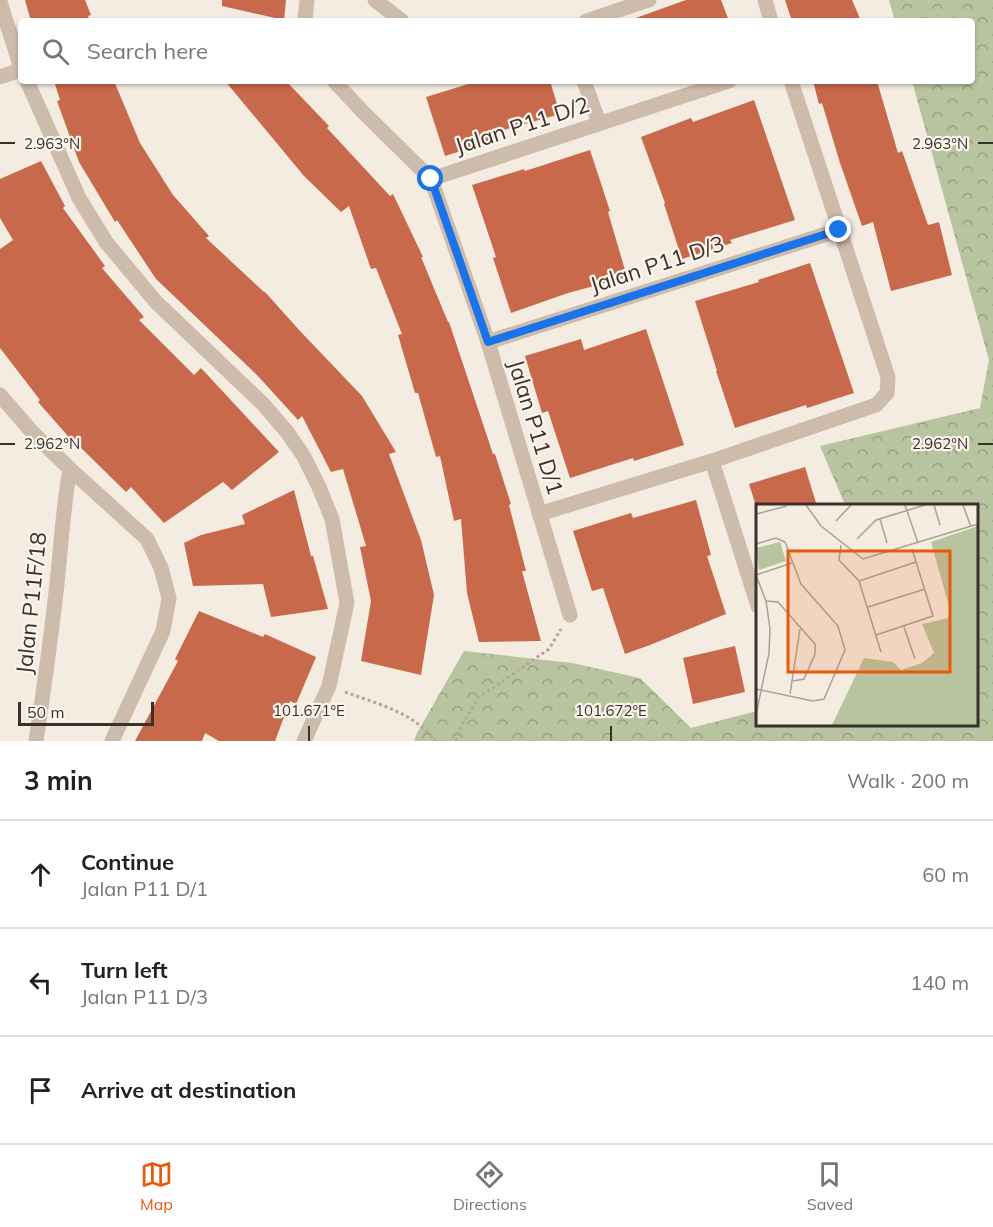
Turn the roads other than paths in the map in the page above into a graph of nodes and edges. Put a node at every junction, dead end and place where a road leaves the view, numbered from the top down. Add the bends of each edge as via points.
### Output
1 (307, 0) edge
2 (375, 0) edge
3 (649, 0) edge
4 (765, 0) edge
5 (0, 2) edge
6 (305, 18) edge
7 (398, 18) edge
8 (595, 18) edge
9 (770, 18) edge
10 (18, 59) edge
11 (18, 70) edge
12 (0, 77) edge
13 (28, 84) edge
14 (337, 84) edge
15 (585, 84) edge
16 (720, 84) edge
17 (792, 84) edge
18 (599, 123) junction
19 (431, 179) junction
20 (839, 230) junction
21 (488, 342) junction
22 (0, 395) edge
23 (712, 461) junction
24 (70, 469) junction
25 (539, 514) junction
26 (756, 600) edge
27 (570, 615) road end
28 (36, 741) edge
29 (112, 741) edge
30 (304, 741) edge

1 - 6 street
2 - 7 street
3 - 8 street
4 - 9 street
5 - 10 street
11 - 12 street
13 - 30 street via 79,198 106,242 156,302 263,404 303,455 319,487 332,519 347,603 329,686
14 - 19 street, Jalan P11 D/1
15 - 18 street
16 - 18 street, Jalan P11 D/2
17 - 20 street
18 - 19 street, Jalan P11 D/2
19 - 21 street, Jalan P11 D/1
20 - 21 street, Jalan P11 D/3
20 - 23 street via 888,377 887,393 876,405
21 - 25 street, Jalan P11 D/1
22 - 24 street
23 - 25 street
23 - 26 street
24 - 28 street, Jalan P11F/18
24 - 29 street via 147,539 169,598 163,631
25 - 27 street, Jalan P11 D/1

